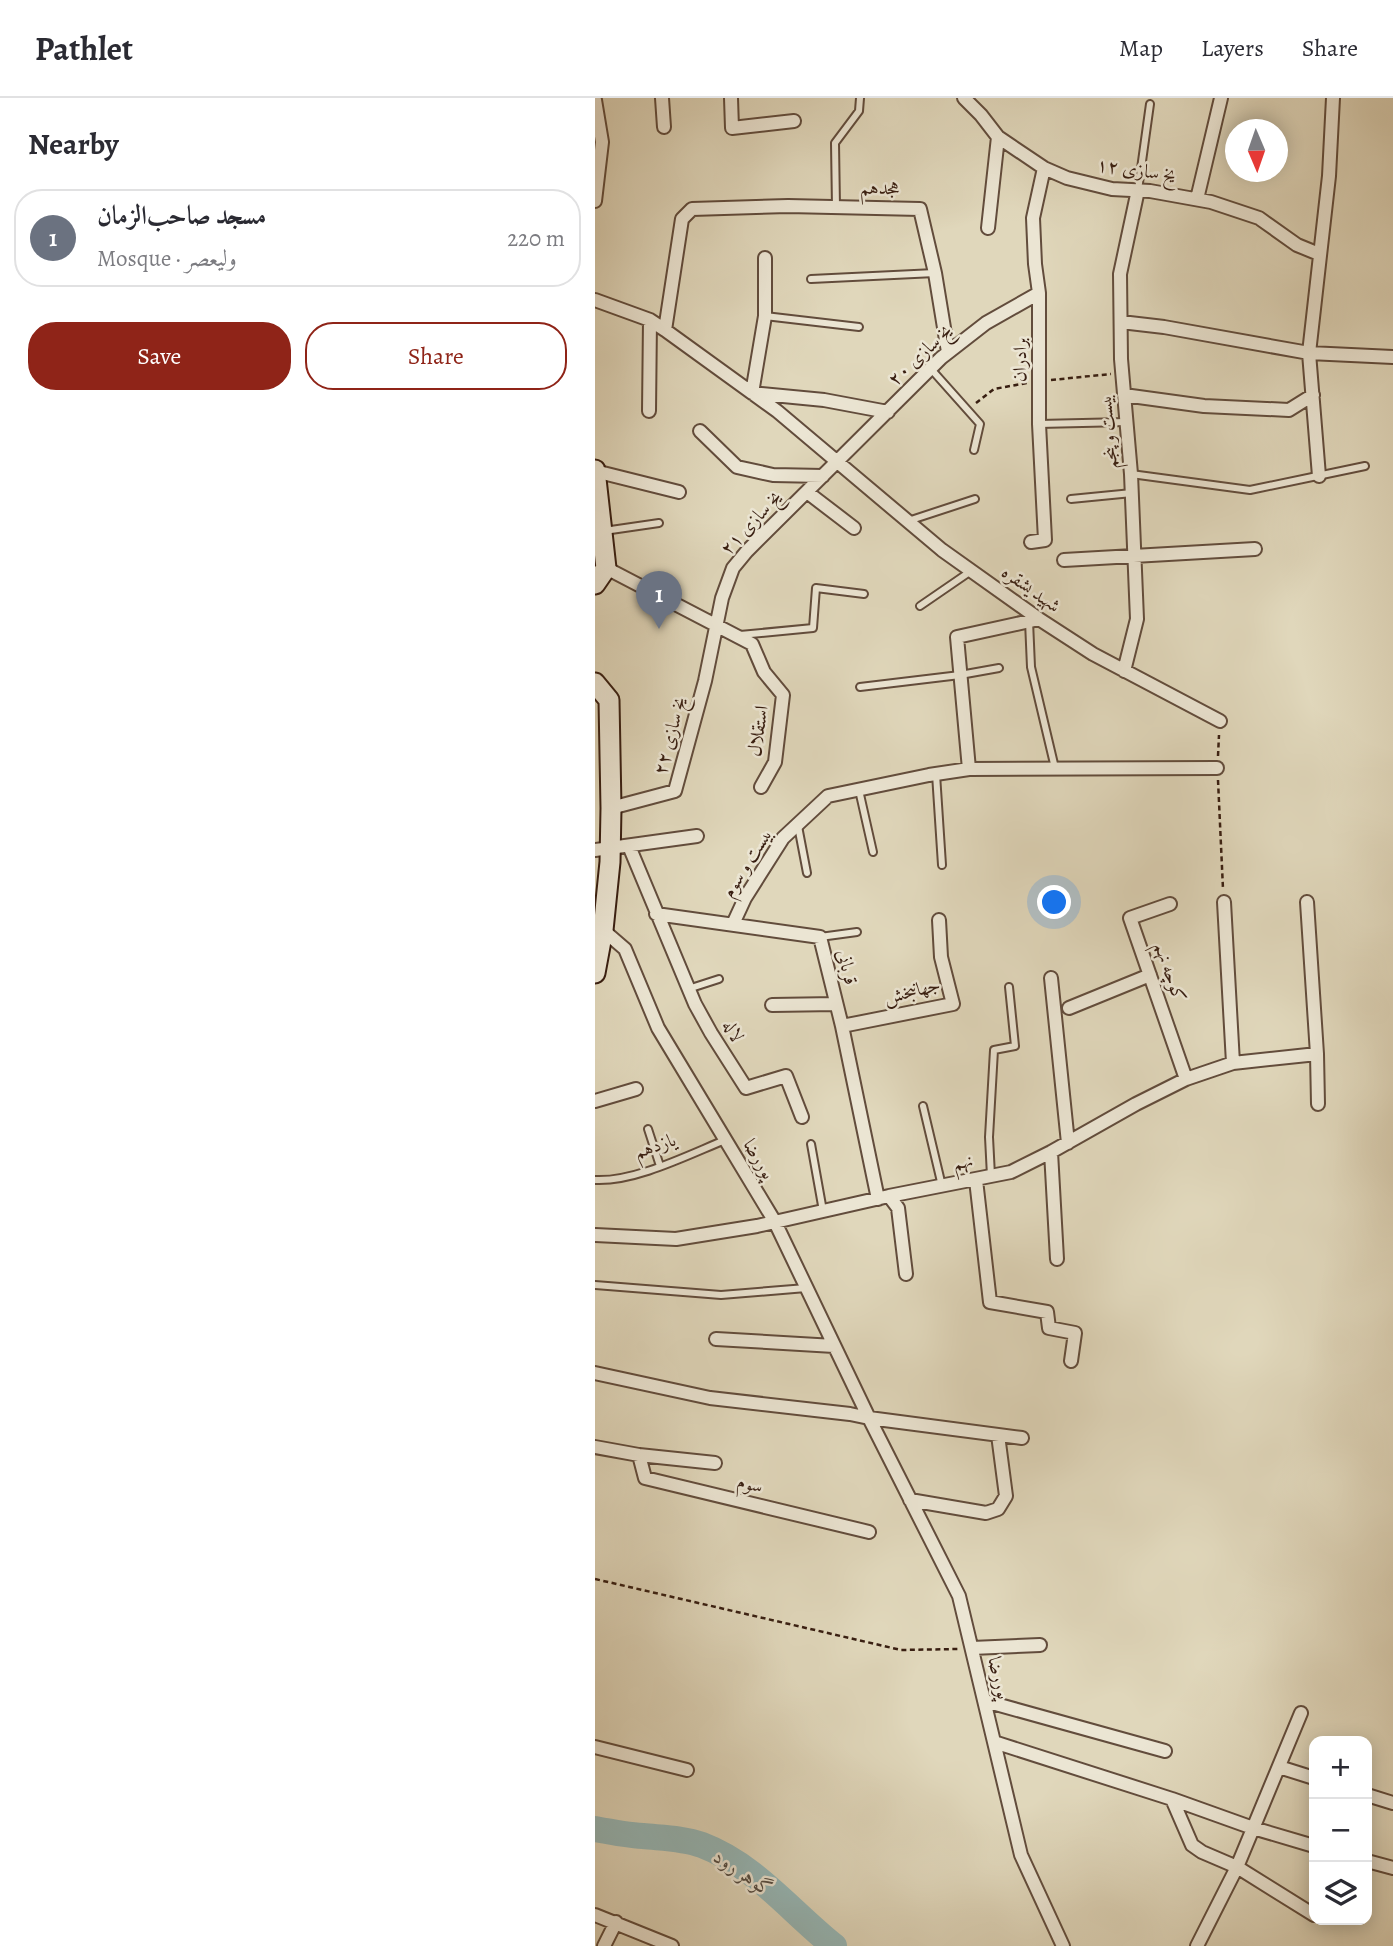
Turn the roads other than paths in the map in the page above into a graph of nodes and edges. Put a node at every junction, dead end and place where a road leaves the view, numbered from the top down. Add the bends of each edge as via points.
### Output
1 (661, 98) edge
2 (731, 98) edge
3 (860, 98) edge
4 (964, 98) edge
5 (1221, 98) edge
6 (1333, 98) edge
7 (595, 100) edge
8 (1150, 104) dead end
9 (794, 121) dead end
10 (664, 127) dead end
11 (998, 138) junction
12 (1044, 168) junction
13 (1138, 190) junction
14 (1197, 199) junction
15 (595, 201) edge
16 (836, 207) junction
17 (988, 228) dead end
18 (1319, 254) junction
19 (765, 258) dead end
20 (935, 273) junction
21 (811, 279) dead end
22 (1039, 293) junction
23 (595, 300) edge
24 (765, 316) junction
25 (650, 320) junction
26 (1121, 322) junction
27 (859, 327) dead end
28 (665, 330) junction
29 (948, 352) junction
30 (1309, 353) junction
31 (1393, 357) edge
32 (930, 369) junction
33 (752, 393) junction
34 (1124, 395) junction
35 (1313, 396) junction
36 (649, 411) dead end
37 (888, 412) junction
38 (1126, 422) junction
39 (1039, 424) junction
40 (700, 431) dead end
41 (974, 450) dead end
42 (838, 462) junction
43 (1365, 466) dead end
44 (595, 471) edge
45 (1131, 474) junction
46 (823, 476) junction
47 (1319, 476) junction
48 (679, 492) dead end
49 (807, 492) junction
50 (1132, 494) junction
51 (975, 499) dead end
52 (1071, 499) dead end
53 (908, 521) junction
54 (659, 523) dead end
55 (854, 528) dead end
56 (602, 531) junction
57 (1031, 542) dead end
58 (1255, 549) dead end
59 (1135, 556) junction
60 (1064, 560) dead end
61 (606, 568) junction
62 (971, 571) junction
63 (595, 584) edge
64 (865, 594) dead end
65 (919, 606) dead end
66 (1034, 620) junction
67 (716, 625) junction
68 (735, 635) junction
69 (999, 668) dead end
70 (1124, 671) junction
71 (960, 675) junction
72 (595, 683) edge
73 (860, 687) dead end
74 (1220, 721) road end
75 (1055, 768) junction
76 (1217, 768) road end
77 (969, 769) junction
78 (936, 774) junction
79 (761, 787) dead end
80 (859, 790) junction
81 (611, 808) junction
82 (798, 824) junction
83 (697, 835) dead end
84 (611, 848) edge
85 (873, 852) dead end
86 (942, 865) dead end
87 (807, 873) dead end
88 (1224, 902) road end
89 (1307, 902) dead end
90 (1170, 905) dead end
91 (656, 914) junction
92 (939, 920) dead end
93 (733, 924) junction
94 (603, 930) junction
95 (857, 932) dead end
96 (820, 937) junction
97 (595, 973) edge
98 (1150, 975) junction
99 (1051, 978) dead end
100 (719, 979) dead end
101 (1009, 987) dead end
102 (688, 989) junction
103 (836, 1004) junction
104 (772, 1005) dead end
105 (1069, 1008) dead end
106 (842, 1026) junction
107 (1317, 1054) junction
108 (1233, 1063) junction
109 (1186, 1079) junction
110 (636, 1089) dead end
111 (595, 1101) edge
112 (1318, 1104) dead end
113 (923, 1106) dead end
114 (803, 1117) dead end
115 (648, 1129) dead end
116 (725, 1140) junction
117 (1068, 1143) junction
118 (811, 1144) dead end
119 (1051, 1152) junction
120 (660, 1166) junction
121 (991, 1176) junction
122 (595, 1180) edge
123 (976, 1180) junction
124 (942, 1186) junction
125 (883, 1197) junction
126 (823, 1211) junction
127 (775, 1222) junction
128 (595, 1235) edge
129 (1058, 1259) dead end
130 (906, 1274) dead end
131 (595, 1285) edge
132 (806, 1288) junction
133 (716, 1339) dead end
134 (834, 1346) junction
135 (1071, 1361) dead end
136 (595, 1373) edge
137 (869, 1418) junction
138 (998, 1435) junction
139 (1022, 1438) dead end
140 (595, 1447) edge
141 (639, 1455) junction
142 (715, 1463) dead end
143 (910, 1500) junction
144 (869, 1532) dead end
145 (1040, 1645) dead end
146 (972, 1648) junction
147 (985, 1701) junction
148 (1301, 1713) dead end
149 (994, 1742) junction
150 (595, 1747) edge
151 (1165, 1751) dead end
152 (1279, 1768) junction
153 (687, 1770) dead end
154 (1309, 1777) edge
155 (1372, 1797) edge
156 (1172, 1798) junction
157 (1393, 1803) edge
158 (1253, 1828) junction
159 (1309, 1845) edge
160 (1371, 1862) edge
161 (1237, 1867) junction
162 (1393, 1868) edge
163 (1309, 1912) edge
164 (595, 1915) edge
165 (616, 1922) junction
166 (604, 1946) edge
167 (672, 1946) edge
168 (1063, 1946) edge
169 (1196, 1946) edge

1 - 10 street
2 - 9 street via 732,128
3 - 16 lane via 859,111 835,143
4 - 11 street, یخ سازی ۱۲
5 - 14 street
6 - 18 street
7 - 15 street via 602,142
8 - 13 lane
11 - 12 street, یخ سازی ۱۲
11 - 17 street
12 - 13 street, یخ سازی ۱۲ via 1112,189
12 - 22 street, برادران via 1033,218
13 - 14 street, یخ سازی ۱۲
13 - 26 street, بیست و پنجم via 1120,274
14 - 18 street, یخ سازی ۱۲ via 1259,218 1297,245
16 - 20 street, هجدهم via 920,209
16 - 28 street, هجدهم via 692,209 682,219
18 - 30 street
19 - 24 street
20 - 21 lane
20 - 29 street, هجدهم
22 - 29 street, یخ سازی ۲۰ via 986,323
22 - 39 street, برادران
23 - 25 street
24 - 27 lane
24 - 33 street
25 - 28 street
25 - 36 street
26 - 30 street
26 - 34 street, بیست و پنجم
28 - 33 street
29 - 32 street, یخ سازی ۲۰
30 - 31 street
30 - 35 street
32 - 37 street, یخ سازی ۲۰
32 - 41 lane via 980,424
33 - 37 street
33 - 42 street
34 - 35 street via 1204,406 1289,410
34 - 38 street, بیست و پنجم
35 - 47 street
37 - 42 street, یخ سازی ۲۰
38 - 39 lane
38 - 45 street, بیست و پنجم
39 - 57 street, برادران via 1045,540
40 - 46 street via 737,467 773,475
42 - 46 street, یخ سازی ۲۱
42 - 53 street, شهید یشقره
43 - 47 lane
44 - 48 street
44 - 56 street
45 - 47 lane via 1249,490
45 - 50 street, بیست و پنجم
46 - 49 street, یخ سازی ۲۱
49 - 55 street
49 - 67 street, یخ سازی ۲۱ via 733,568
50 - 52 lane
50 - 59 street, بیست و پنجم
51 - 53 lane
53 - 62 street, شهید یشقره
54 - 56 lane
56 - 61 street
58 - 59 street
59 - 60 street
59 - 70 street, بیست و پنجم via 1137,619
61 - 63 street
61 - 67 street, استقلال
62 - 65 lane
62 - 66 street, شهید یشقره
64 - 68 lane via 816,588 813,628
66 - 70 street, شهید یشقره
66 - 71 street via 957,638
66 - 75 lane via 1031,667
67 - 68 street, استقلال
67 - 81 street, یخ سازی ۲۲ via 675,791
68 - 79 street, استقلال via 752,644 764,672 783,695 775,762
69 - 71 lane
70 - 74 street, شهید یشقره
71 - 73 lane
71 - 77 street
72 - 81 street via 610,700
75 - 76 street
75 - 77 street
77 - 78 street
78 - 80 street
78 - 86 lane
80 - 82 street, بیست و سوم via 828,796
80 - 85 lane
81 - 84 street
82 - 87 lane
82 - 93 street, بیست و سوم via 783,838
83 - 84 street
84 - 91 street
84 - 94 street
88 - 108 street
89 - 107 street
90 - 98 street, کوچه نهم via 1130,918
91 - 93 street, قربانی
91 - 102 street, لاله
92 - 106 street, جهانبخش via 941,957 953,1004
93 - 96 street, قربانی
94 - 97 street
94 - 116 street, پوررضا via 625,949 658,1028
95 - 96 lane
96 - 103 street, قربانی
98 - 105 street
98 - 109 street, کوچه نهم
99 - 117 street
100 - 102 lane
101 - 121 lane via 1015,1046 993,1050
102 - 114 street, لاله via 746,1088 786,1076
103 - 104 street
103 - 106 street, قربانی
106 - 125 street, قربانی
107 - 108 street, نهم
107 - 112 street
108 - 109 street, نهم
109 - 117 street, نهم
110 - 111 street
113 - 124 lane
115 - 120 lane
116 - 120 lane, یازدهم
116 - 127 street, پوررضا
117 - 119 street, نهم
118 - 126 lane
119 - 121 street, نهم via 1011,1172
119 - 129 street
120 - 122 lane, یازدهم
121 - 123 street, نهم
123 - 124 street, نهم
123 - 135 street via 989,1303 1047,1312 1049,1328 1075,1333
124 - 125 street, نهم
125 - 126 street, نهم
125 - 130 street, قربانی via 898,1208
126 - 127 street, نهم
127 - 128 street, نهم via 676,1238
127 - 132 street, پوررضا
131 - 132 lane via 721,1295
132 - 134 street, پوررضا
133 - 134 street
134 - 137 street, پوررضا
136 - 137 street via 710,1398
137 - 138 street
137 - 143 street, پوررضا
138 - 139 street
138 - 143 street via 1006,1496 998,1509 986,1513
140 - 141 street, سوم
141 - 142 street, سوم
141 - 144 street, سوم via 645,1478
143 - 146 street, پوررضا via 958,1596
145 - 146 street
146 - 147 street, پوررضا
147 - 149 street, پوررضا
147 - 151 street
148 - 152 street
149 - 156 street
149 - 168 street, پوررضا via 1021,1855
150 - 153 street
152 - 154 street
152 - 158 street
155 - 157 street
156 - 158 street
156 - 161 street via 1192,1845
158 - 159 street
158 - 161 street
160 - 162 street
161 - 163 street
161 - 169 street
164 - 165 street
165 - 166 street
165 - 167 street

